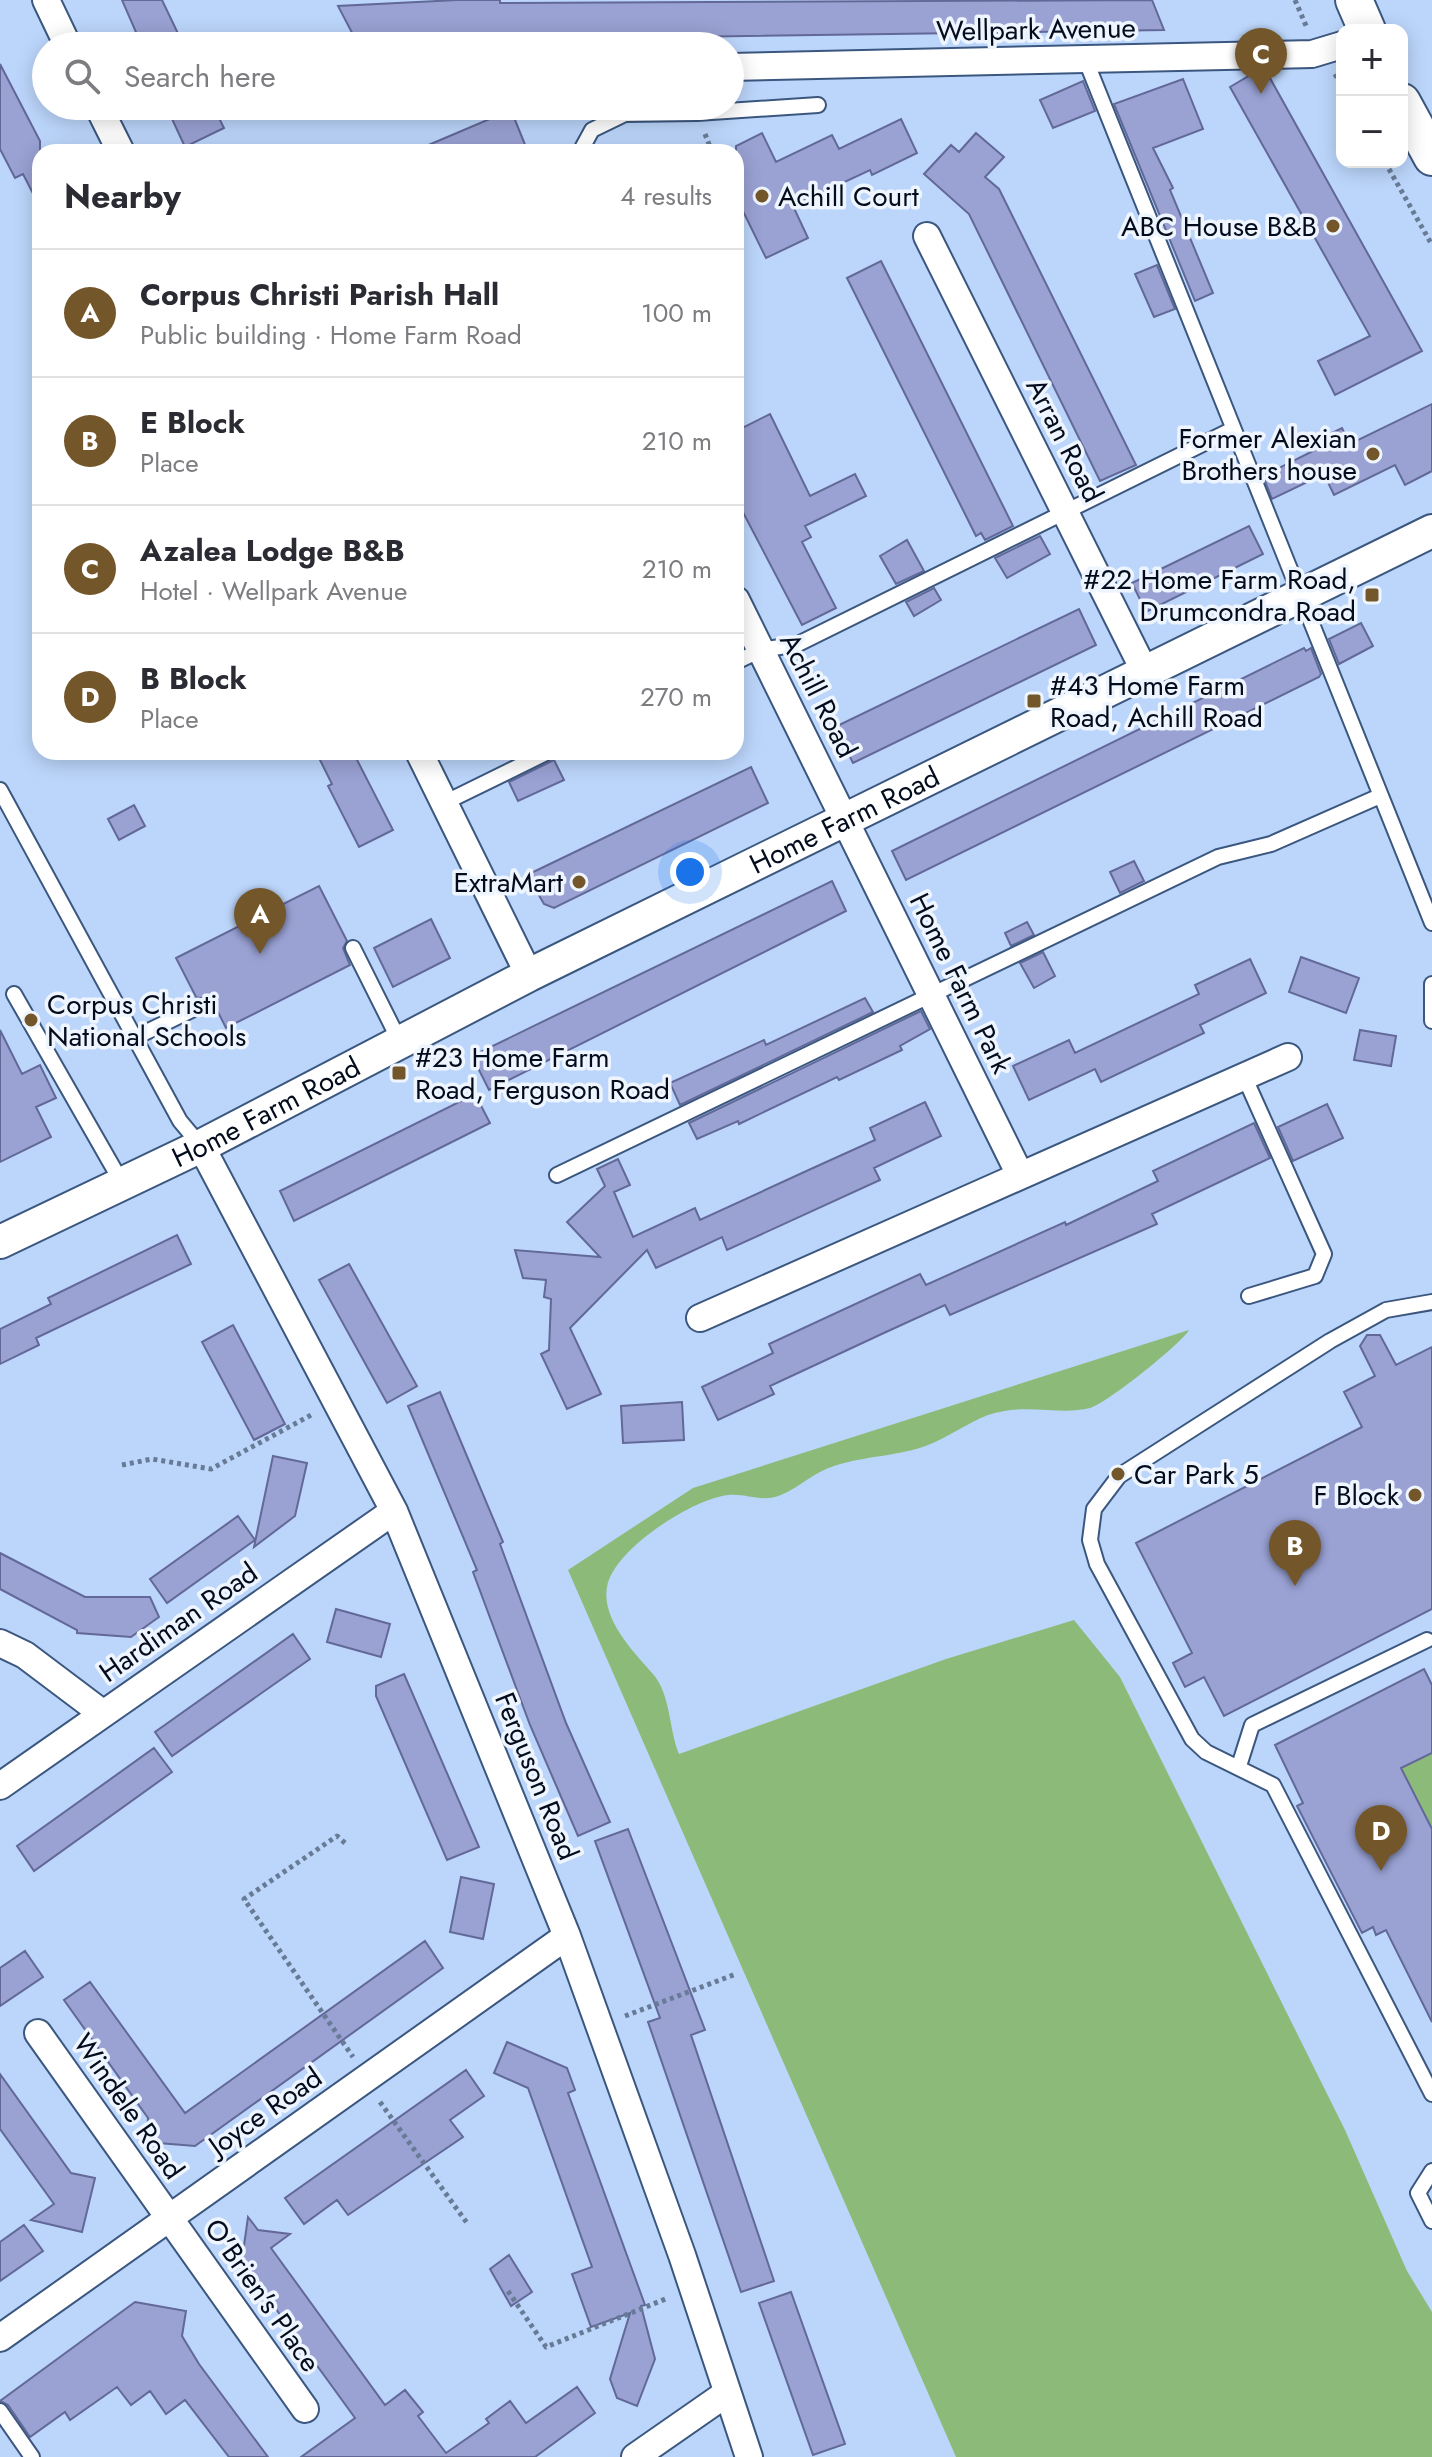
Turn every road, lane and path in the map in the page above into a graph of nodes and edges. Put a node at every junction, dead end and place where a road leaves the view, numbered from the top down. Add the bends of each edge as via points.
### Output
1 (46, 0) edge
2 (1354, 0) edge
3 (1364, 24) edge
4 (61, 32) edge
5 (1336, 47) edge
6 (1086, 61) junction
7 (744, 67) edge
8 (818, 105) dead end
9 (744, 108) edge
10 (1408, 113) edge
11 (105, 120) edge
12 (613, 120) edge
13 (117, 144) edge
14 (584, 144) edge
15 (1432, 157) edge
16 (1388, 168) edge
17 (927, 236) dead end
18 (1432, 245) edge
19 (1231, 430) junction
20 (1064, 511) junction
21 (1432, 531) edge
22 (1302, 595) junction
23 (744, 616) edge
24 (761, 650) junction
25 (744, 658) edge
26 (1145, 672) junction
27 (423, 760) edge
28 (532, 760) edge
29 (0, 790) edge
30 (1380, 796) junction
31 (444, 803) junction
32 (845, 819) junction
33 (1432, 923) edge
34 (353, 948) dead end
35 (529, 975) junction
36 (1432, 984) edge
37 (14, 994) dead end
38 (932, 996) junction
39 (200, 1006) dead end
40 (1432, 1021) edge
41 (134, 1038) junction
42 (400, 1042) junction
43 (1288, 1057) dead end
44 (1244, 1076) junction
45 (201, 1146) junction
46 (557, 1175) dead end
47 (1020, 1175) junction
48 (122, 1183) junction
49 (0, 1242) edge
50 (1249, 1296) dead end
51 (1432, 1302) edge
52 (700, 1318) dead end
53 (335, 1402) junction
54 (122, 1465) dead end
55 (394, 1511) junction
56 (1427, 1640) dead end
57 (0, 1643) edge
58 (102, 1713) junction
59 (1239, 1766) junction
60 (0, 1786) edge
61 (345, 1843) dead end
62 (567, 1936) junction
63 (736, 1974) dead end
64 (599, 2026) junction
65 (38, 2033) dead end
66 (357, 2063) dead end
67 (1432, 2094) edge
68 (374, 2095) dead end
69 (1432, 2171) edge
70 (169, 2217) junction
71 (1432, 2221) edge
72 (467, 2223) dead end
73 (508, 2291) dead end
74 (673, 2296) dead end
75 (0, 2338) edge
76 (727, 2393) junction
77 (305, 2409) dead end
78 (0, 2411) edge
79 (32, 2457) edge
80 (635, 2457) edge
81 (749, 2457) edge

1 - 4 street
2 - 3 main road
5 - 6 street, Wellpark Avenue via 1312,54
6 - 7 street, Wellpark Avenue
6 - 19 lane
8 - 9 lane
10 - 15 main road
11 - 13 street
12 - 14 lane via 592,130
16 - 18 path
17 - 20 street, Arran Road
19 - 20 lane
19 - 22 lane
20 - 24 lane via 798,644
20 - 26 street, Arran Road
21 - 22 street, Home Farm Road
22 - 26 street, Home Farm Road
22 - 30 lane
23 - 24 street, Achill Road
24 - 25 lane
24 - 32 street, Achill Road
26 - 32 street, Home Farm Road
27 - 31 street
28 - 31 lane
29 - 41 lane
30 - 33 lane
30 - 38 lane via 1271,844 1218,857
31 - 35 street
32 - 35 street, Home Farm Road
32 - 38 street, Home Farm Park
34 - 42 lane
35 - 42 street, Home Farm Road
36 - 40 lane
37 - 48 lane
38 - 46 lane
38 - 47 street, Home Farm Park
39 - 41 lane
41 - 45 lane via 180,1121
42 - 45 street, Home Farm Road
43 - 44 street
44 - 47 street
44 - 50 lane via 1324,1254 1315,1276
45 - 48 street, Home Farm Road
45 - 53 street, Ferguson Road
47 - 52 street
48 - 49 street, Home Farm Road
51 - 59 lane via 1386,1310 1330,1341 1144,1457 1111,1485 1094,1509 1090,1540 1097,1564 1177,1714 1206,1752
53 - 54 path via 211,1469 152,1459
53 - 55 street, Ferguson Road
55 - 58 street, Hardiman Road
55 - 62 street, Ferguson Road
56 - 59 lane via 1252,1725
57 - 58 street via 25,1655
58 - 60 street, Hardiman Road
59 - 67 lane via 1273,1785
61 - 66 path via 337,1836 244,1899
62 - 64 street, Ferguson Road
62 - 70 street, Joyce Road
63 - 64 path
64 - 76 street, Ferguson Road
65 - 70 street, Windele Road
68 - 72 path
69 - 71 lane via 1418,2193
70 - 75 street, Joyce Road
70 - 77 street, O'Brien's Place
73 - 74 path via 546,2347
76 - 80 street
76 - 81 street, Ferguson Road
78 - 79 lane

